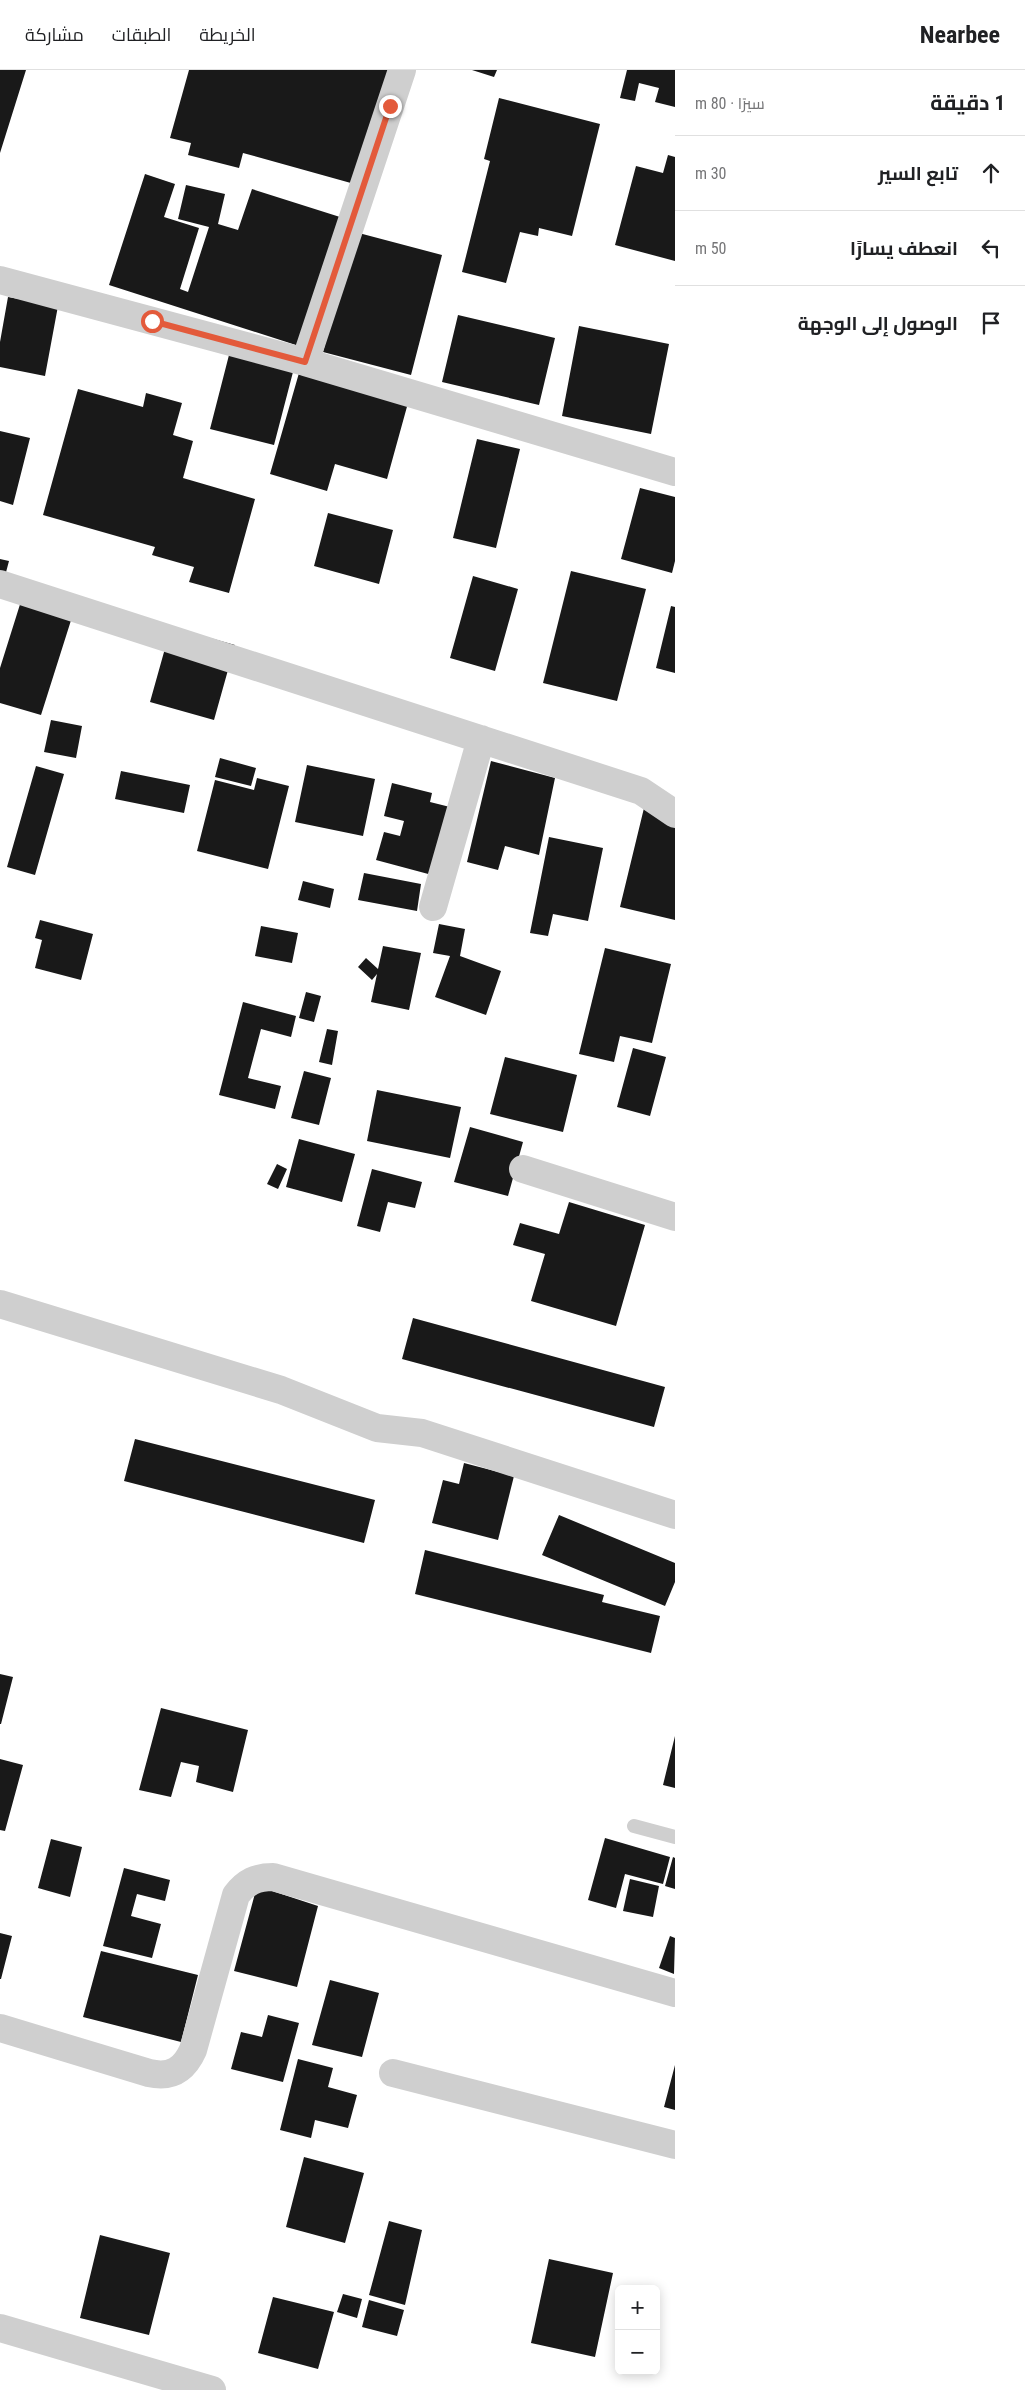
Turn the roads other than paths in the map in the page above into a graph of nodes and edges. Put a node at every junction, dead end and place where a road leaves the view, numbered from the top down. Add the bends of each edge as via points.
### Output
1 (402, 70) edge
2 (0, 280) edge
3 (305, 362) junction
4 (675, 472) edge
5 (0, 584) edge
6 (481, 739) junction
7 (675, 814) edge
8 (433, 907) dead end
9 (523, 1169) dead end
10 (675, 1217) edge
11 (0, 1304) edge
12 (675, 1515) edge
13 (634, 1826) dead end
14 (675, 1837) edge
15 (675, 1993) edge
16 (0, 2028) edge
17 (393, 2073) dead end
18 (675, 2145) edge
19 (0, 2328) edge
20 (212, 2390) edge

1 - 3 street
2 - 3 street
3 - 4 street
5 - 6 street
6 - 7 street via 641,791
6 - 8 street
9 - 10 street
11 - 12 street via 281,1390 378,1428 422,1433
13 - 14 lane
15 - 16 street via 273,1877 262,1877 251,1881 236,1895 192,2050 184,2066 176,2072 167,2075 149,2073
17 - 18 street
19 - 20 street

